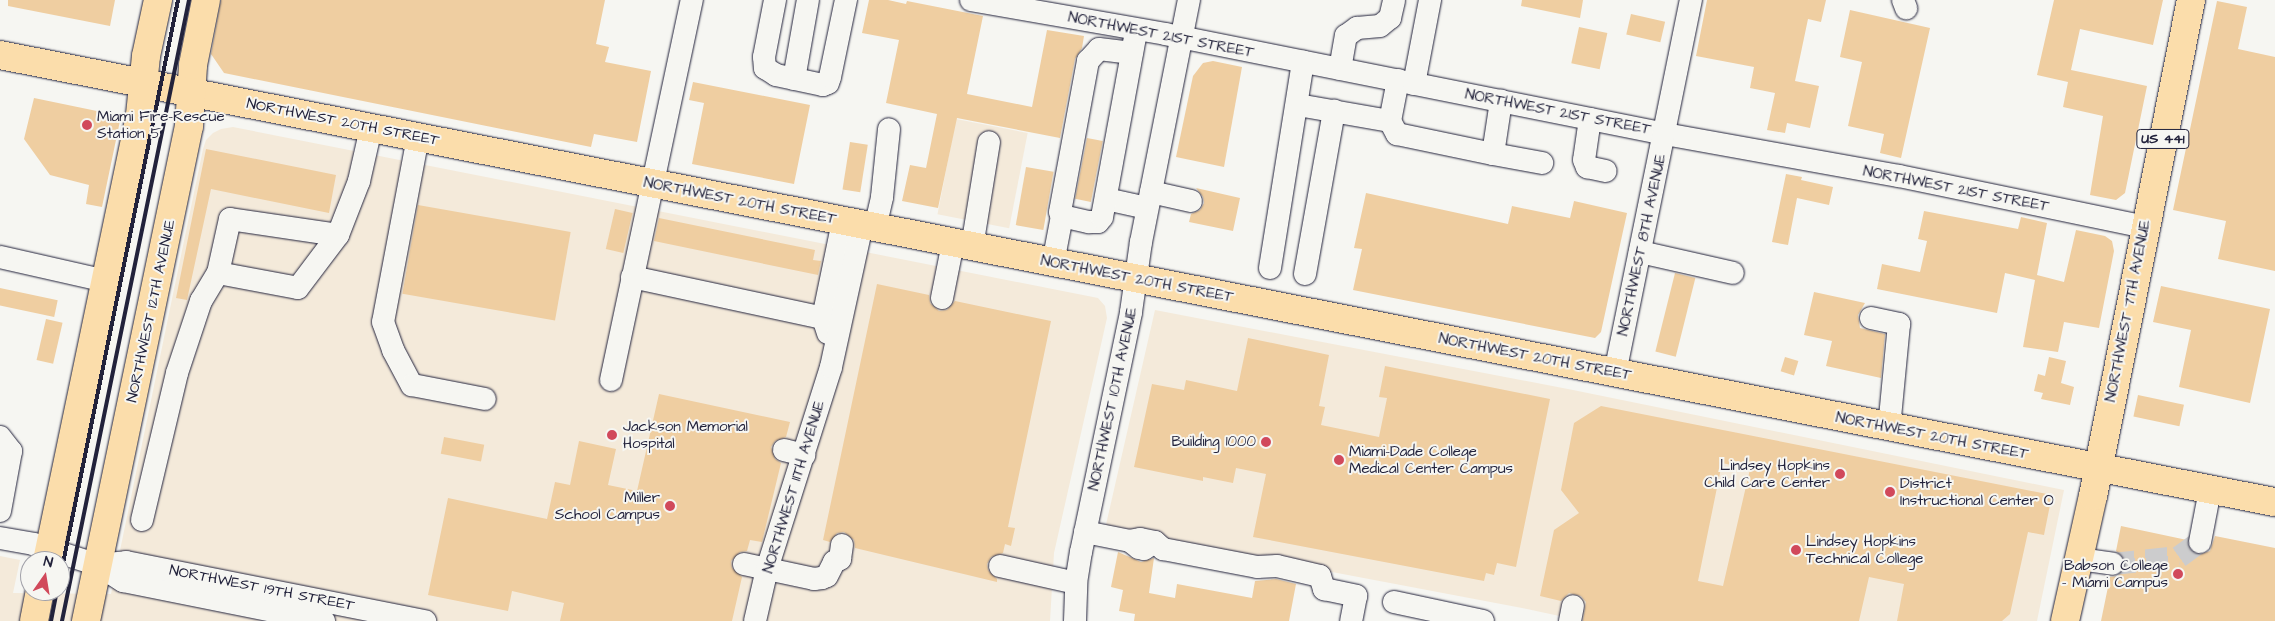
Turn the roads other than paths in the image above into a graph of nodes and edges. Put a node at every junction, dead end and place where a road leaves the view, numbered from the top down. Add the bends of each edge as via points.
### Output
1 (158, 0) edge
2 (206, 0) edge
3 (692, 0) edge
4 (775, 0) edge
5 (808, 0) edge
6 (846, 0) edge
7 (1189, 0) edge
8 (1394, 0) edge
9 (1430, 0) edge
10 (1691, 0) edge
11 (2191, 0) edge
12 (984, 1) edge
13 (1069, 8) edge
14 (1137, 29) junction
15 (1181, 38) junction
16 (1132, 52) junction
17 (0, 55) edge
18 (1303, 62) junction
19 (1340, 69) junction
20 (794, 79) junction
21 (1406, 82) junction
22 (144, 83) junction
23 (191, 92) junction
24 (1501, 101) junction
25 (1298, 105) junction
26 (1334, 111) junction
27 (1590, 119) junction
28 (1390, 121) junction
29 (371, 128) junction
30 (889, 129) dead end
31 (1665, 134) junction
32 (418, 137) junction
33 (989, 142) dead end
34 (1493, 154) junction
35 (1542, 163) dead end
36 (1606, 171) dead end
37 (654, 183) junction
38 (1106, 199) junction
39 (1149, 200) junction
40 (1191, 201) dead end
41 (1062, 216) junction
42 (860, 225) junction
43 (2145, 227) junction
44 (338, 235) junction
45 (962, 245) junction
46 (1640, 252) junction
47 (0, 257) edge
48 (1053, 263) junction
49 (1270, 268) dead end
50 (218, 273) junction
51 (1733, 273) dead end
52 (1305, 274) dead end
53 (632, 277) junction
54 (1136, 279) junction
55 (106, 281) junction
56 (942, 298) dead end
57 (823, 318) junction
58 (1871, 318) dead end
59 (834, 353) junction
60 (1615, 373) junction
61 (611, 380) dead end
62 (485, 400) dead end
63 (1889, 427) junction
64 (0, 437) edge
65 (2098, 468) junction
66 (2210, 490) junction
67 (2275, 502) edge
68 (0, 511) edge
69 (142, 520) dead end
70 (1085, 532) junction
71 (0, 538) edge
72 (2200, 542) tunnel mouth
73 (837, 550) dead end
74 (37, 551) edge
75 (49, 551) edge
76 (70, 559) edge
77 (2079, 559) junction
78 (744, 564) dead end
79 (2113, 564) tunnel mouth
80 (98, 565) junction
81 (1000, 566) dead end
82 (768, 569) junction
83 (226, 581) junction
84 (1076, 584) junction
85 (38, 601) edge
86 (1394, 602) dead end
87 (234, 612) edge
88 (34, 621) edge
89 (86, 621) edge
90 (324, 621) edge
91 (425, 621) edge
92 (755, 621) edge
93 (1075, 621) edge
94 (1351, 621) edge
95 (1483, 621) edge
96 (2065, 621) edge

1 - 22 main road via 146,56
2 - 23 main road, NORTHWEST 12TH AVENUE
3 - 37 street
4 - 20 street via 764,57 765,68 776,75
5 - 20 street
6 - 20 street via 828,83 823,85
7 - 15 street, NORTHWEST 10TH AVENUE
8 - 19 street via 1390,18 1380,26 1357,28 1346,36
9 - 21 street
10 - 31 street, NORTHWEST 8TH AVENUE
11 - 43 main road, NORTHWEST 7TH AVENUE / US 441
12 - 13 street, NORTHWEST 21ST STREET
13 - 14 street, NORTHWEST 21ST STREET
14 - 15 street, NORTHWEST 21ST STREET
14 - 16 street
15 - 18 street, NORTHWEST 21ST STREET
15 - 39 street, NORTHWEST 10TH AVENUE
16 - 38 street
16 - 41 street via 1099,50 1088,61 1060,212
17 - 22 main road, NORTHWEST 20TH STREET
18 - 19 street, NORTHWEST 21ST STREET
18 - 25 street
19 - 21 street, NORTHWEST 21ST STREET
21 - 24 street, NORTHWEST 21ST STREET
21 - 28 street
22 - 23 main road, NORTHWEST 20TH STREET
22 - 55 main road
23 - 29 main road, NORTHWEST 20TH STREET
23 - 80 main road, NORTHWEST 12TH AVENUE via 189,126
24 - 27 street, NORTHWEST 21ST STREET
24 - 34 street
25 - 26 street
25 - 49 street
26 - 28 street
26 - 52 street
27 - 31 street, NORTHWEST 21ST STREET
27 - 36 street via 1584,160 1587,167
28 - 34 street via 1397,134
29 - 32 main road, NORTHWEST 20TH STREET
29 - 44 street via 359,181
30 - 42 street via 882,197
31 - 43 street, NORTHWEST 21ST STREET via 1899,176
31 - 46 street, NORTHWEST 8TH AVENUE
32 - 37 main road, NORTHWEST 20TH STREET
32 - 62 street via 383,322 393,350 412,385
33 - 45 street
34 - 35 street
37 - 42 main road, NORTHWEST 20TH STREET
37 - 53 street
38 - 39 street
38 - 41 street via 1098,222
39 - 40 street
39 - 54 street, NORTHWEST 10TH AVENUE
41 - 48 street
42 - 45 main road, NORTHWEST 20TH STREET
42 - 57 street
42 - 59 street, NORTHWEST 11TH AVENUE
43 - 65 main road, NORTHWEST 7TH AVENUE / US 441
44 - 50 street via 298,288
44 - 50 street via 230,219
45 - 48 main road, NORTHWEST 20TH STREET
45 - 56 street
46 - 51 street
46 - 60 street, NORTHWEST 8TH AVENUE
47 - 55 street
48 - 54 main road, NORTHWEST 20TH STREET
50 - 69 street via 201,302 177,373
53 - 57 street
53 - 61 street
54 - 60 main road, NORTHWEST 20TH STREET
54 - 70 street, NORTHWEST 10TH AVENUE
55 - 75 main road
57 - 59 street
58 - 63 street via 1898,324
59 - 82 street, NORTHWEST 11TH AVENUE via 794,453
60 - 63 main road, NORTHWEST 20TH STREET
63 - 65 main road, NORTHWEST 20TH STREET
64 - 68 street via 11,452
65 - 66 main road, NORTHWEST 20TH STREET
65 - 77 main road, NORTHWEST 7TH AVENUE / US 441
66 - 67 main road, NORTHWEST 20TH STREET
66 - 72 street
70 - 84 street, NORTHWEST 10TH AVENUE
70 - 94 street via 1130,541 1144,549 1155,542 1163,548 1320,576 1324,588 1356,596
71 - 74 street, NORTHWEST 19TH STREET
73 - 82 street via 832,571 822,578
76 - 80 street, NORTHWEST 19TH STREET
77 - 79 street
77 - 96 main road, NORTHWEST 7TH AVENUE / US 441
78 - 82 street
80 - 83 street, NORTHWEST 19TH STREET via 126,562
80 - 87 street, NORTHWEST 19TH STREET via 123,582
80 - 89 main road, NORTHWEST 12TH AVENUE
81 - 84 street
82 - 92 street, NORTHWEST 11TH AVENUE
83 - 87 street
83 - 91 street, NORTHWEST 19TH STREET
84 - 93 street, NORTHWEST 10TH AVENUE
85 - 88 main road
86 - 95 street
87 - 90 street, NORTHWEST 19TH STREET

